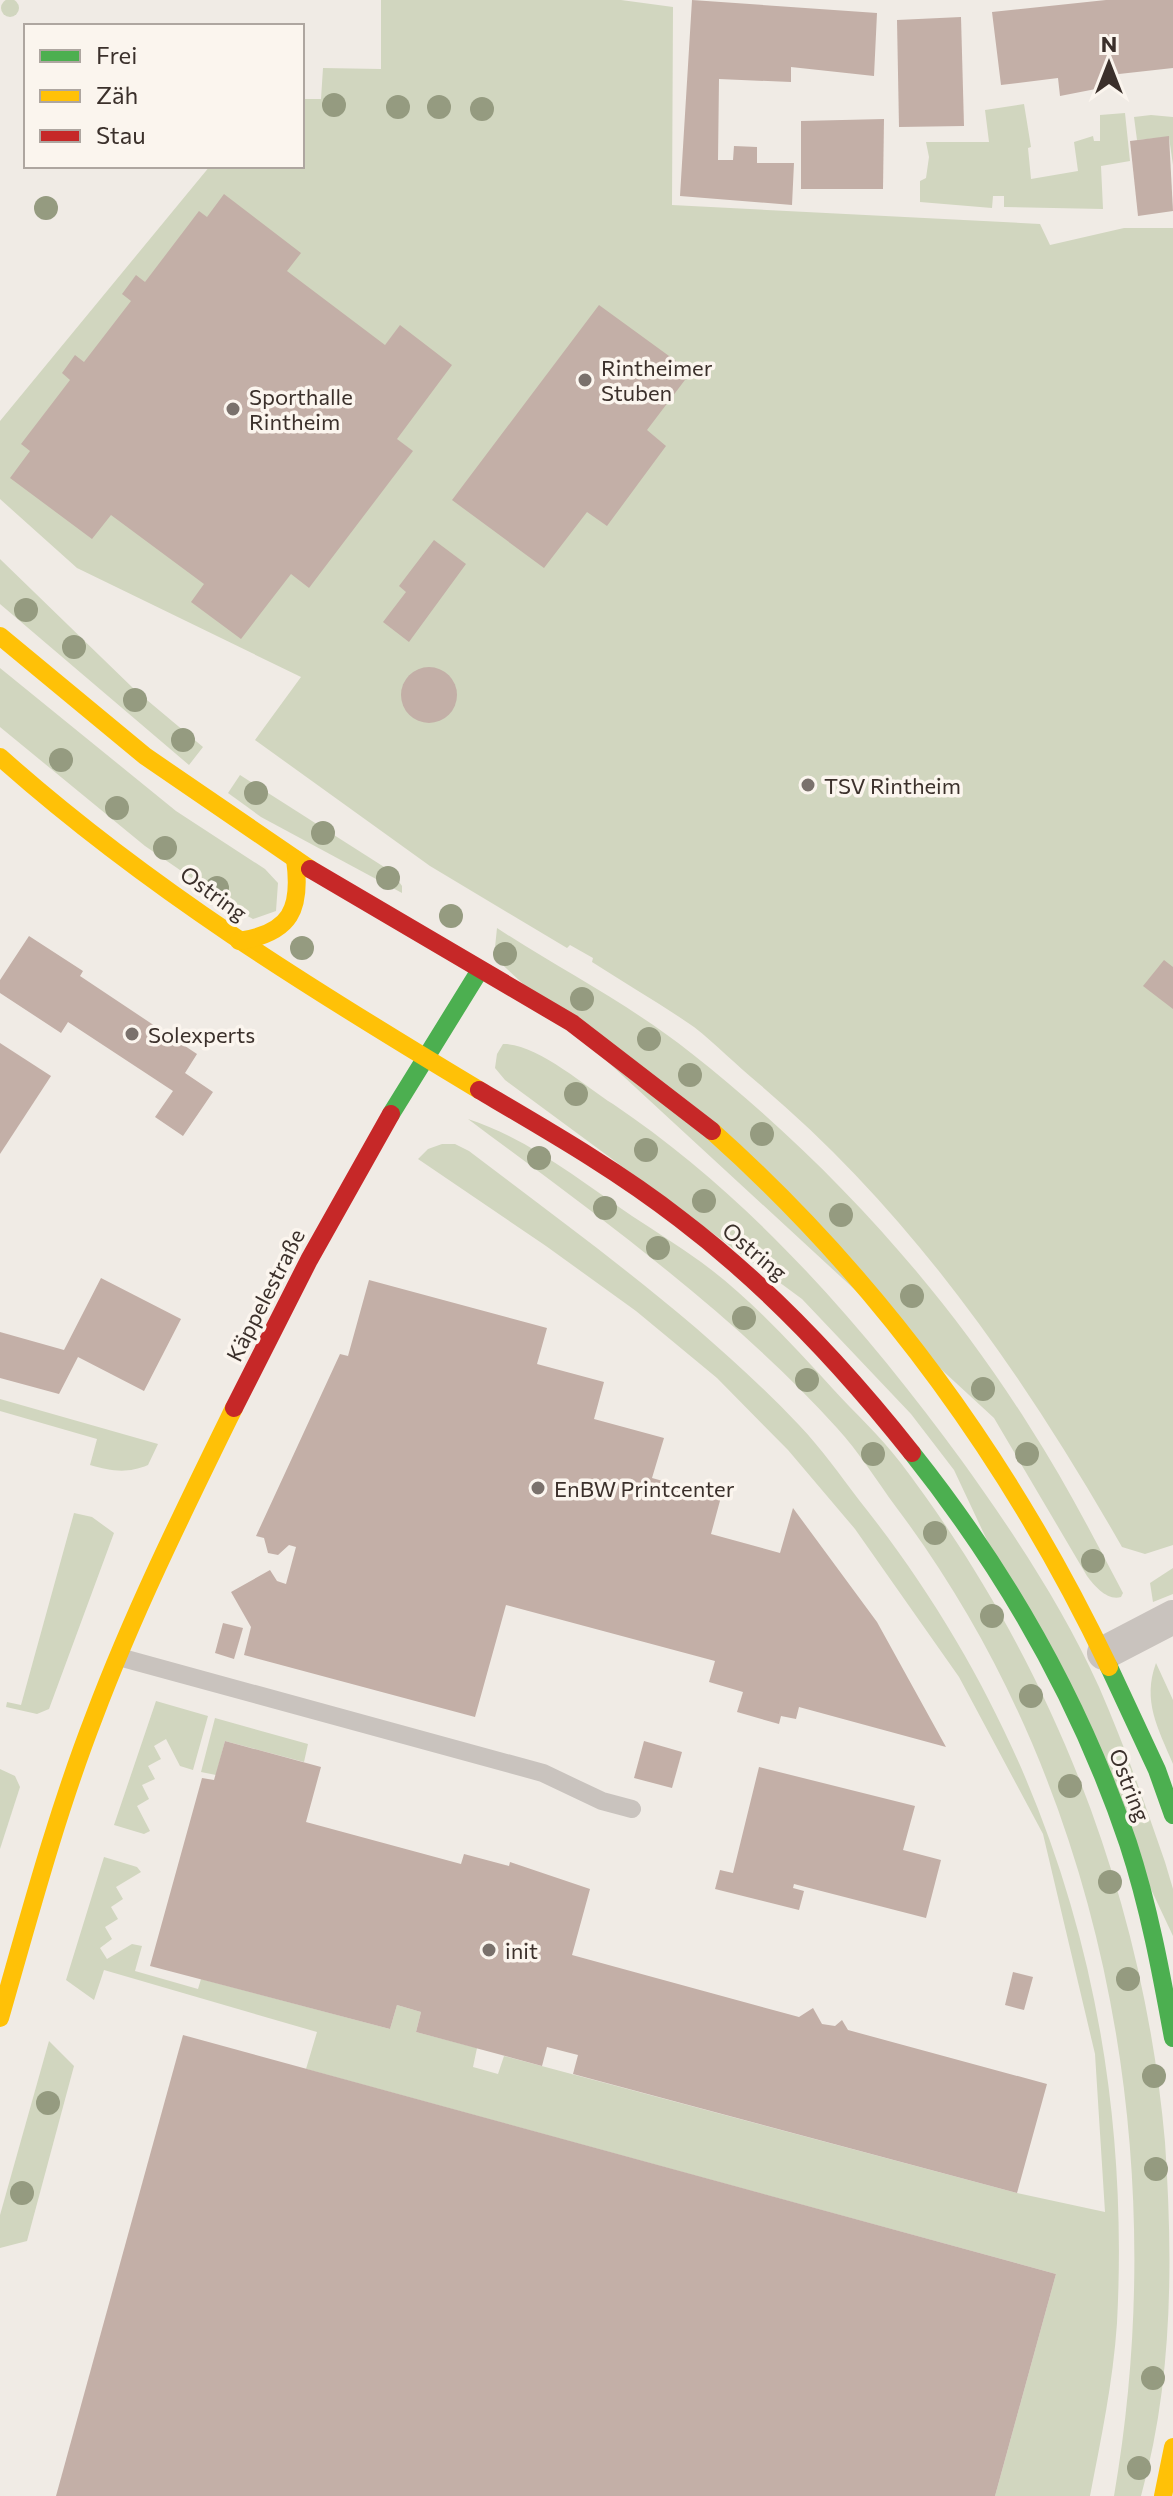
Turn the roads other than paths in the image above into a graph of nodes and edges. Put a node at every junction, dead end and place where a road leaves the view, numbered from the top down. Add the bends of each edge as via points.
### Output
1 (0, 636) edge
2 (0, 757) edge
3 (295, 859) junction
4 (239, 941) junction
5 (480, 970) junction
6 (422, 1056) junction
7 (1173, 1617) edge
8 (1104, 1653) junction
9 (119, 1657) junction
10 (632, 1809) dead end
11 (1173, 1815) edge
12 (2, 2001) edge
13 (1173, 2038) edge
14 (1173, 2447) edge
15 (1163, 2496) edge

1 - 3 main road, Ostring via 180,784
2 - 4 main road, Ostring via 114,851
3 - 4 main road via 300,885 288,920 258,939
3 - 5 main road, Ostring
4 - 6 main road, Ostring
5 - 6 main road, Käppelestraße
5 - 8 main road, Ostring via 569,1021 663,1089 730,1145 838,1252 916,1346 996,1463
6 - 9 main road, Käppelestraße via 271,1330
6 - 13 main road, Ostring via 577,1148 664,1207 768,1292 873,1399 957,1505 1061,1682 1114,1803 1143,1900
7 - 8 street
8 - 11 main road, Ostring
9 - 10 lane via 543,1773
9 - 12 main road, Käppelestraße via 79,1757
14 - 15 main road

